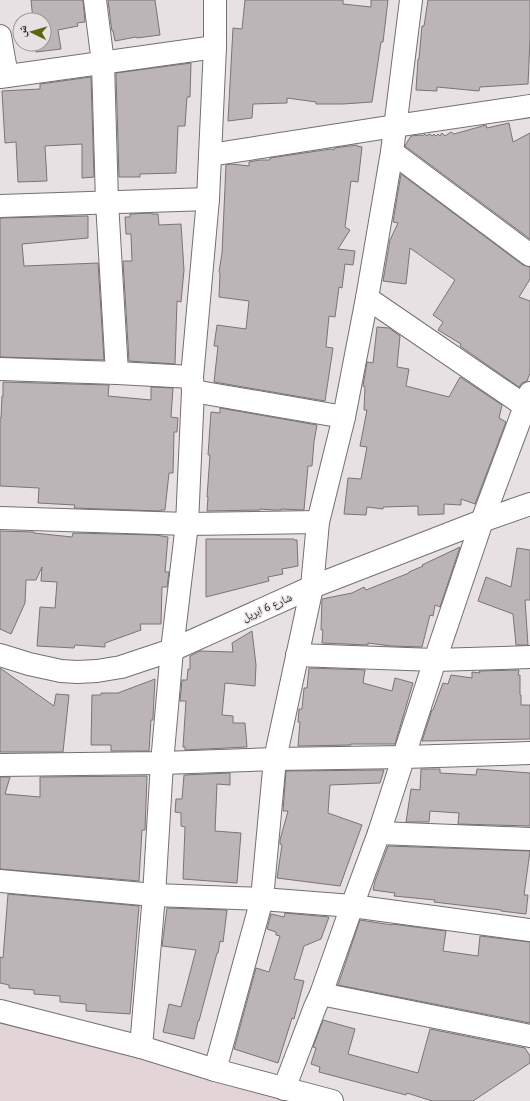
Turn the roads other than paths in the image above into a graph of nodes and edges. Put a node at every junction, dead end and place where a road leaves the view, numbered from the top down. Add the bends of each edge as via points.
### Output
1 (95, 0) edge
2 (215, 0) edge
3 (411, 0) edge
4 (0, 36) edge
5 (215, 47) junction
6 (103, 63) junction
7 (4, 77) edge
8 (530, 106) edge
9 (395, 126) junction
10 (392, 152) junction
11 (210, 155) junction
12 (208, 199) junction
13 (107, 202) junction
14 (0, 206) edge
15 (530, 254) edge
16 (367, 298) junction
17 (0, 369) edge
18 (117, 373) junction
19 (192, 384) junction
20 (527, 399) edge
21 (344, 417) junction
22 (530, 504) edge
23 (0, 518) edge
24 (318, 522) junction
25 (482, 522) junction
26 (187, 524) junction
27 (312, 586) junction
28 (172, 650) junction
29 (0, 655) edge
30 (297, 655) junction
31 (530, 657) edge
32 (435, 660) junction
33 (530, 753) edge
34 (404, 757) junction
35 (275, 759) junction
36 (162, 763) junction
37 (0, 765) edge
38 (379, 833) junction
39 (530, 839) edge
40 (0, 882) edge
41 (154, 895) junction
42 (262, 899) junction
43 (352, 906) junction
44 (530, 930) edge
45 (321, 994) junction
46 (0, 1011) edge
47 (530, 1036) edge
48 (141, 1047) junction
49 (215, 1070) junction
50 (284, 1089) junction
51 (332, 1101) edge

1 - 6 street
2 - 5 street
3 - 9 street
4 - 7 street
5 - 6 street
5 - 11 street
6 - 7 street
6 - 13 street
8 - 9 street
9 - 10 street
9 - 11 street
10 - 15 street
10 - 16 street
11 - 12 street
12 - 13 street
12 - 19 street
13 - 14 street
13 - 18 street
16 - 20 street
16 - 21 street
17 - 18 street
18 - 19 street
19 - 21 street
19 - 26 street
20 - 25 street
21 - 24 street
22 - 25 street, شارع 6 ابريل
23 - 26 street
24 - 26 street
24 - 27 street
25 - 27 street, شارع 6 ابريل
25 - 32 street
26 - 28 street
27 - 28 street, شارع 6 ابريل
27 - 30 street
28 - 29 street, شارع 6 ابريل via 121,667 77,672 55,670
28 - 36 street
30 - 32 street
30 - 35 street
31 - 32 street
32 - 34 street
33 - 34 street
34 - 35 street
34 - 38 street
35 - 36 street
35 - 42 street
36 - 37 street
36 - 41 street
38 - 39 street
38 - 43 street
40 - 41 street
41 - 42 street
41 - 48 street
42 - 43 street
42 - 49 street
43 - 44 street
43 - 45 street
45 - 47 street
45 - 50 street
46 - 48 street
48 - 49 street
49 - 50 street
50 - 51 street

